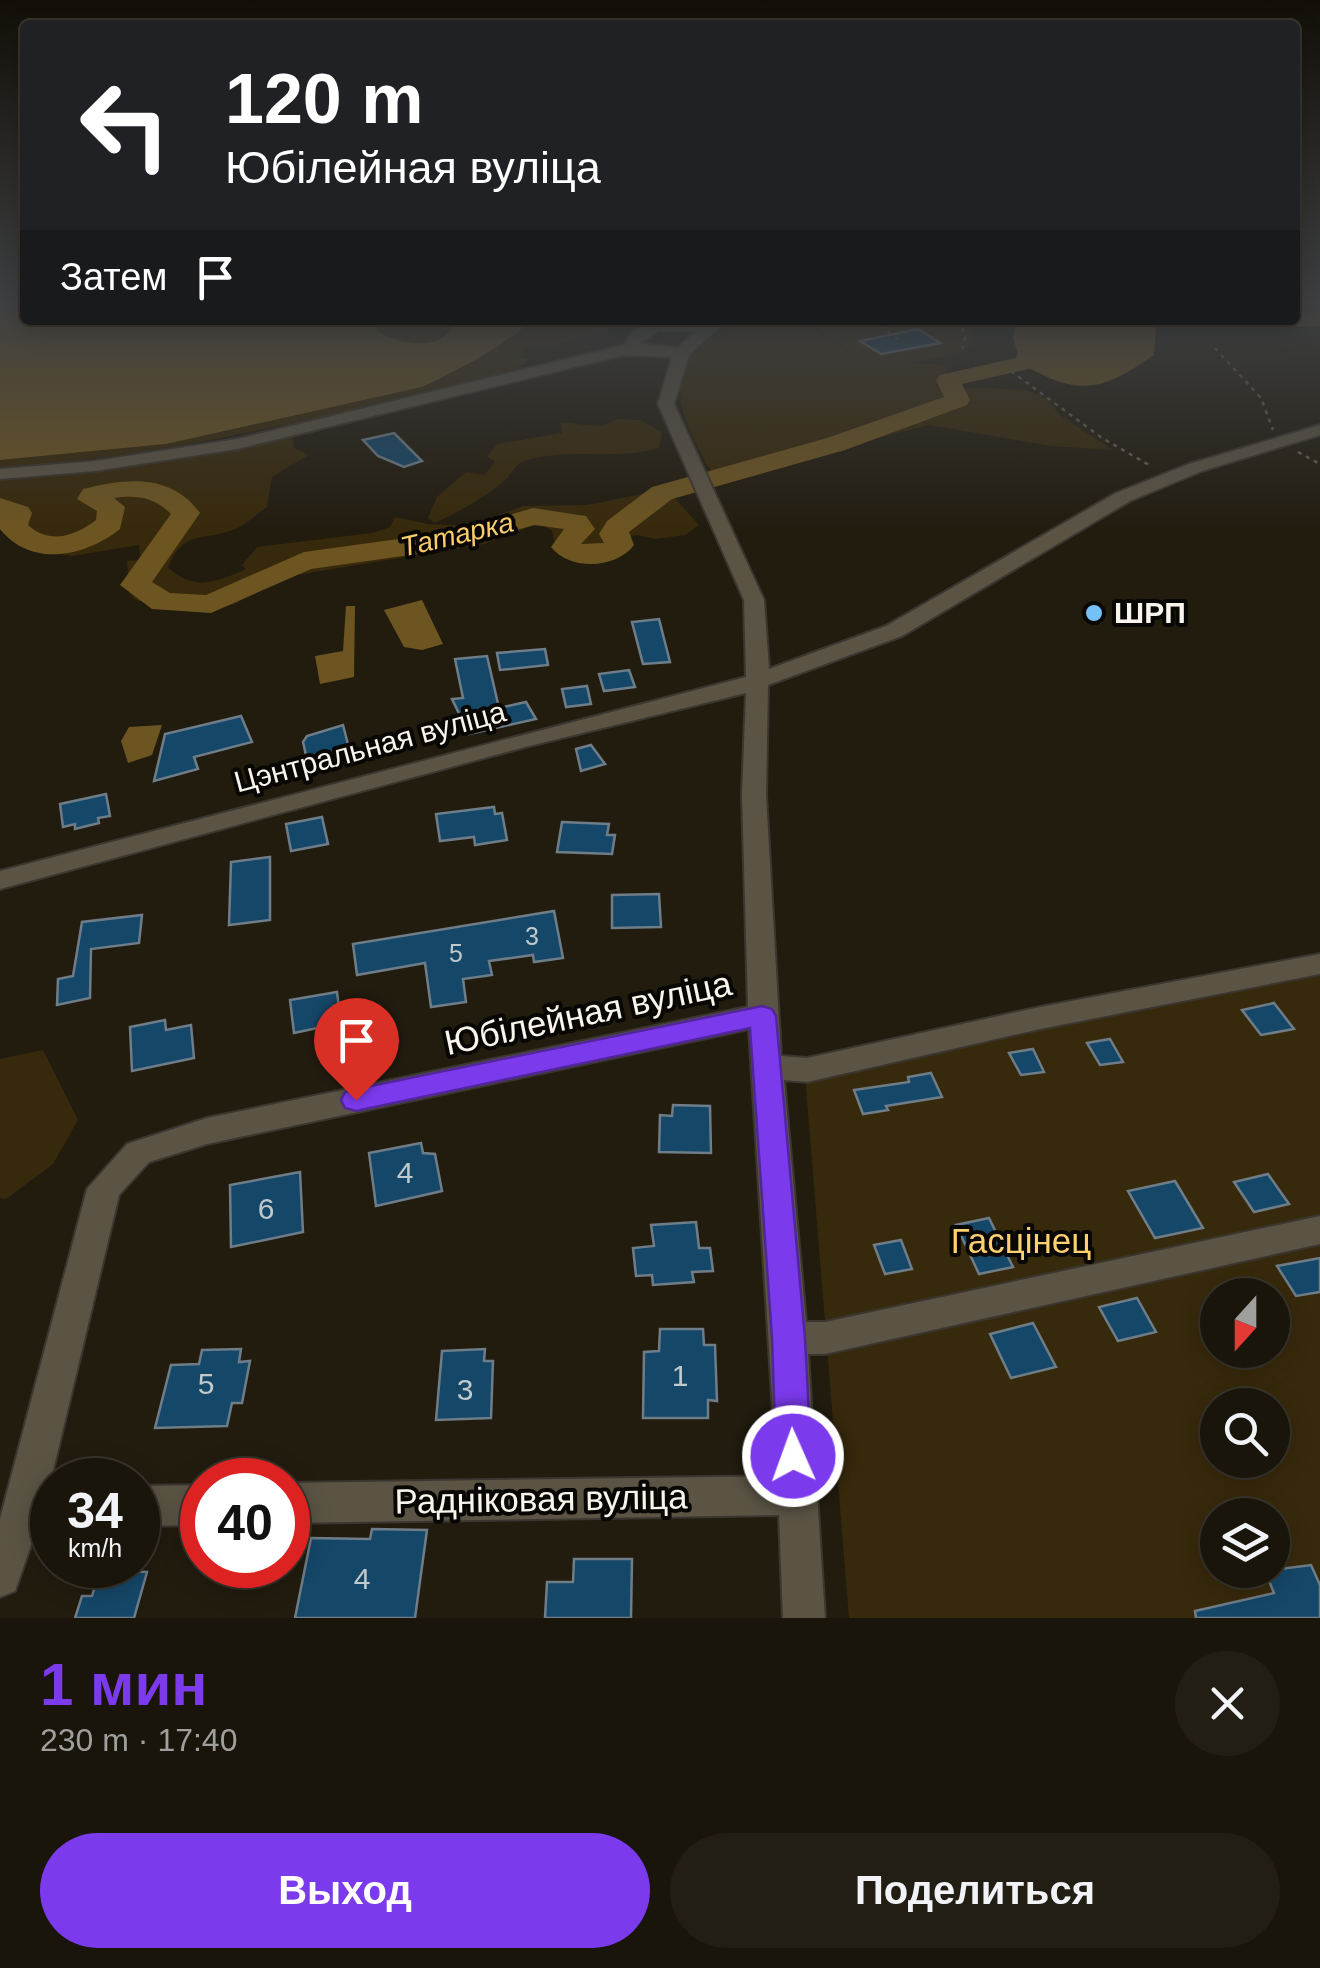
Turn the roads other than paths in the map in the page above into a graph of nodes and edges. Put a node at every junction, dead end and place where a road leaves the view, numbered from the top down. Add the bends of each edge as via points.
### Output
1 (532, 380) edge
2 (669, 380) edge
3 (1320, 430) edge
4 (0, 474) edge
5 (757, 679) junction
6 (0, 880) edge
7 (1320, 964) edge
8 (762, 1016) junction
9 (768, 1067) junction
10 (1320, 1230) edge
11 (788, 1338) junction
12 (48, 1458) edge
13 (795, 1495) junction
14 (310, 1503) edge
15 (30, 1522) edge
16 (0, 1576) edge
17 (804, 1618) edge

1 - 4 street via 237,444
2 - 5 street via 666,404 754,600
3 - 5 street, Цэнтральная вуліца via 1122,497 894,631
5 - 6 street, Цэнтральная вуліца
5 - 8 street
7 - 9 street via 806,1070
8 - 9 street
8 - 12 street, Юбілейная вуліца via 207,1131 138,1153 104,1189
9 - 11 street
10 - 11 street via 825,1338
11 - 13 street
13 - 14 street, Радніковая вуліца
13 - 17 street
15 - 16 street

